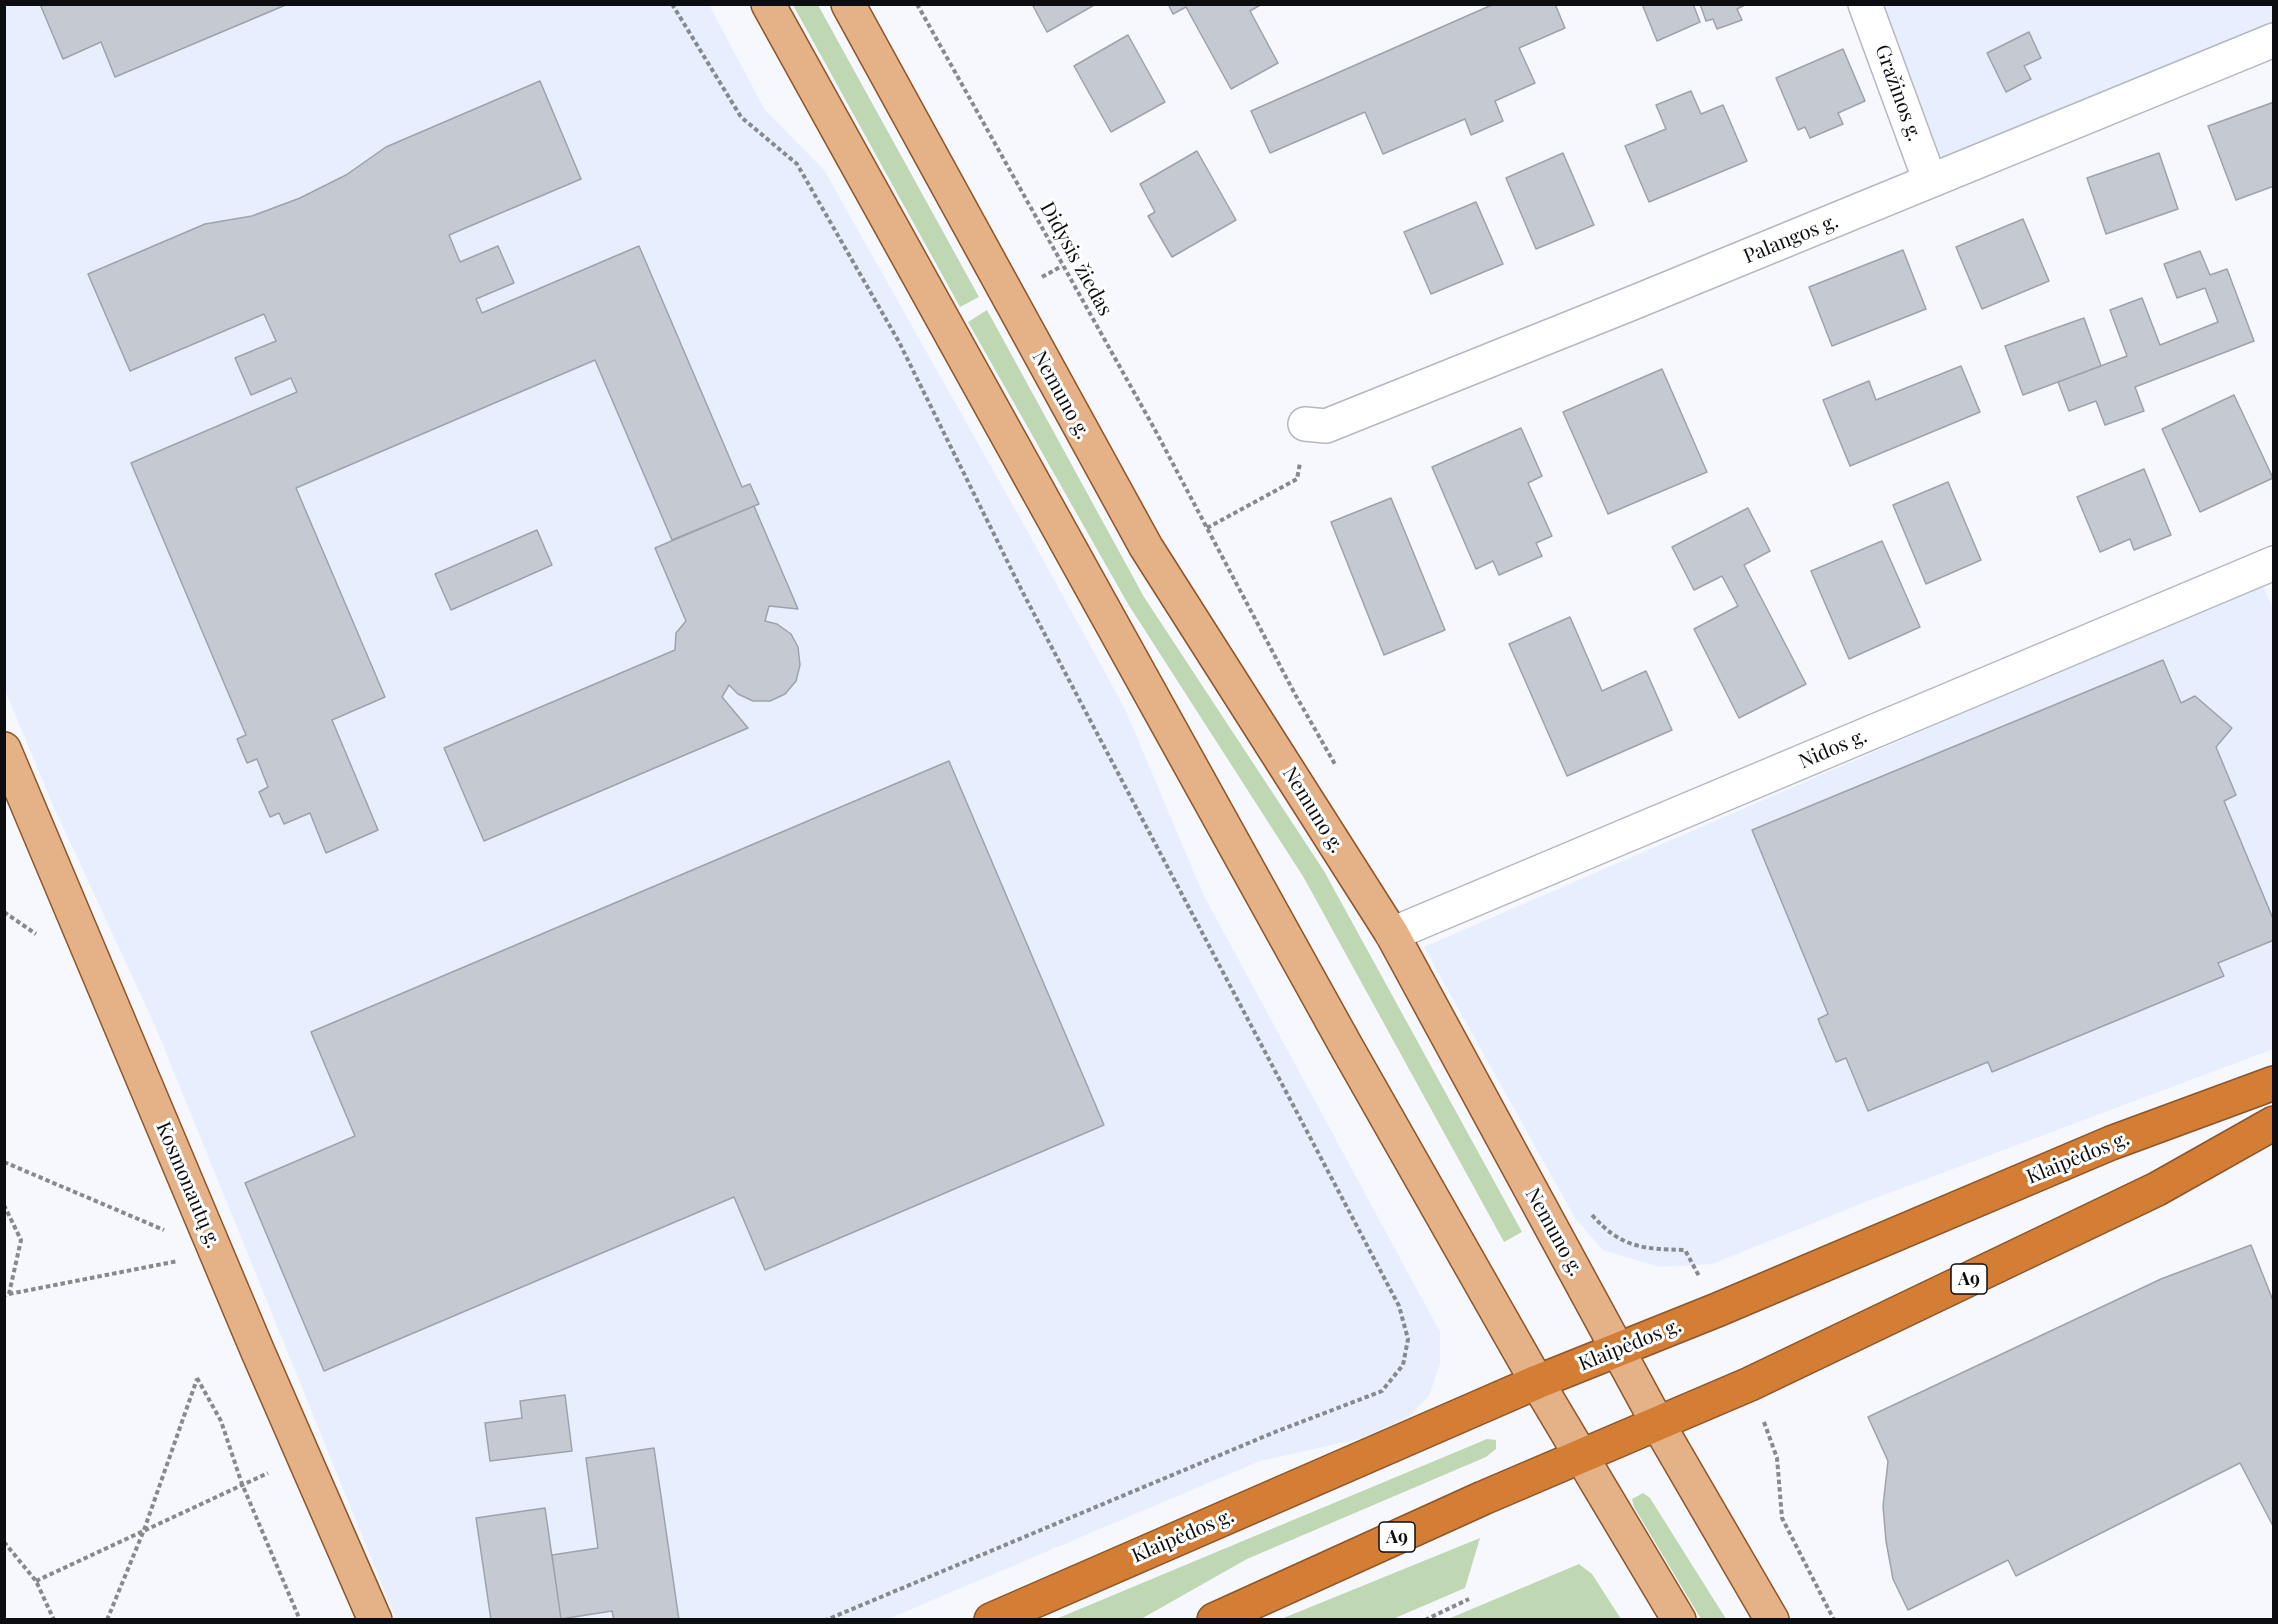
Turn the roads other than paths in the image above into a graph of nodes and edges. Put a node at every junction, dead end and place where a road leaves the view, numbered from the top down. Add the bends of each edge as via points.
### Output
1 (768, 4) edge
2 (848, 4) edge
3 (1865, 4) edge
4 (2274, 40) edge
5 (1930, 181) junction
6 (1305, 424) road end
7 (2274, 563) edge
8 (4, 749) edge
9 (1392, 934) junction
10 (2274, 1083) edge
11 (2274, 1123) edge
12 (1618, 1350) junction
13 (1538, 1382) junction
14 (1658, 1424) junction
15 (1581, 1457) junction
16 (375, 1620) edge
17 (991, 1620) edge
18 (1214, 1620) edge
19 (1678, 1620) edge
20 (1772, 1620) edge

1 - 13 main road via 1161,716
2 - 9 main road, Nemuno g. via 1146,547
3 - 5 street, Gražinos g.
4 - 5 street, Palangos g.
5 - 6 street, Palangos g. via 1326,426
7 - 9 street, Nidos g.
8 - 16 main road, Kosmonautų g.
9 - 12 main road, Nemuno g.
10 - 12 highway, Klaipėdos g. via 2111,1143
11 - 14 highway, A9 via 2157,1189 1750,1384
12 - 13 highway, Klaipėdos g.
12 - 14 main road, Nemuno g.
13 - 15 main road
13 - 17 highway, Klaipėdos g.
14 - 15 highway, A9
14 - 20 main road, Nemuno g.
15 - 18 highway, A9
15 - 19 main road

